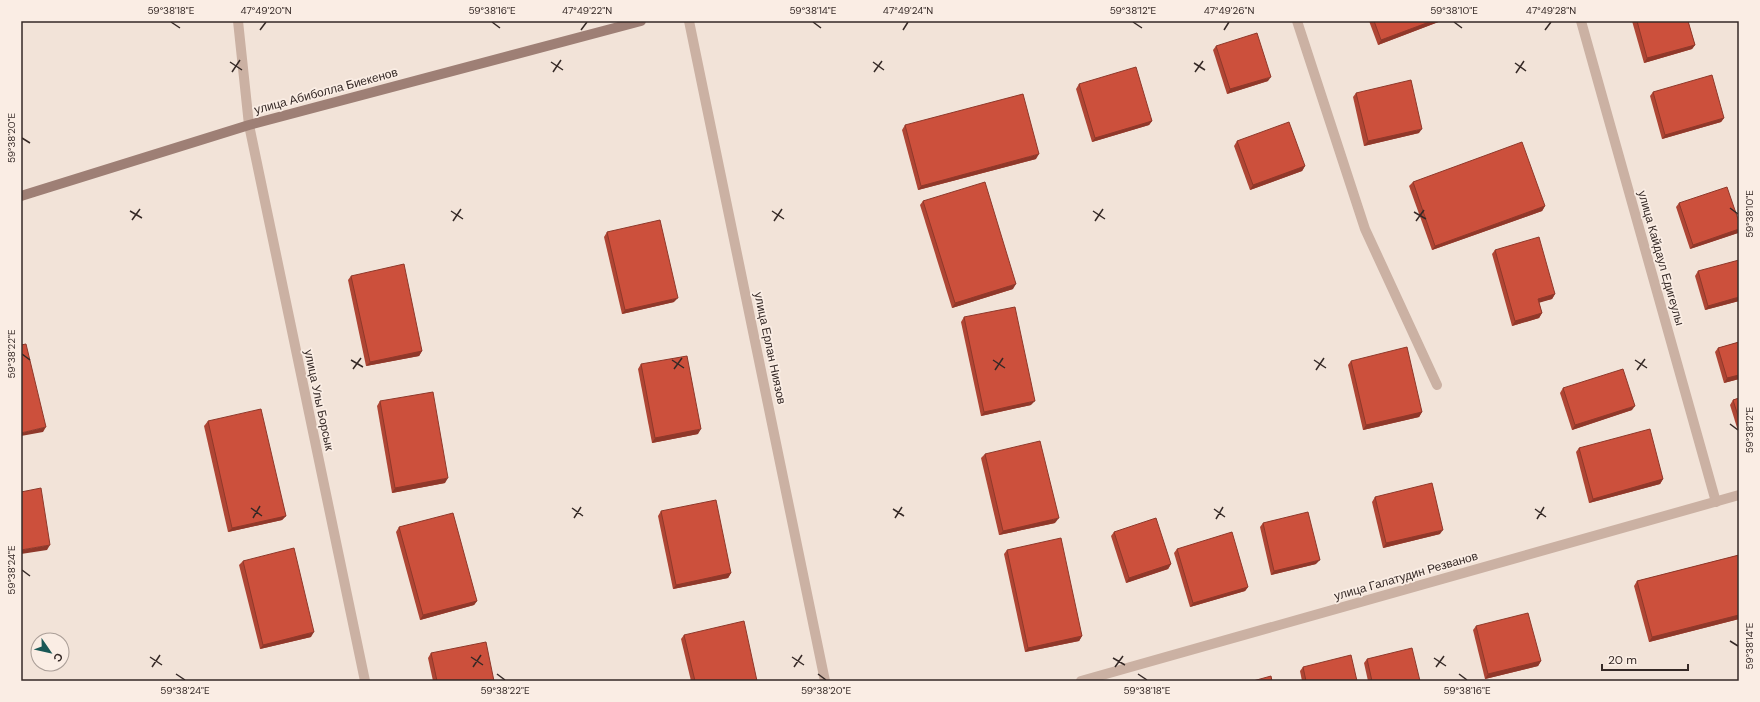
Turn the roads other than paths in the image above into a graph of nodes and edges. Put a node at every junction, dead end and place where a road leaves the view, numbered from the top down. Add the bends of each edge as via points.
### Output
1 (238, 21) edge
2 (641, 21) edge
3 (689, 21) edge
4 (1298, 21) edge
5 (1581, 21) edge
6 (249, 125) junction
7 (21, 196) edge
8 (1437, 385) dead end
9 (1739, 495) edge
10 (1716, 502) junction
11 (365, 681) edge
12 (825, 681) edge
13 (1081, 681) edge

1 - 6 street, улица Улы Борсык
2 - 6 street, улица Абиболла Биекенов
3 - 12 street, улица Ерлан Ниязов
4 - 8 street via 1365,228
5 - 10 street, улица Кайдаул Едигеулы
6 - 7 street, улица Абиболла Биекенов
6 - 11 street, улица Улы Борсык
9 - 10 street, улица Галатудин Резванов
10 - 13 street, улица Галатудин Резванов

